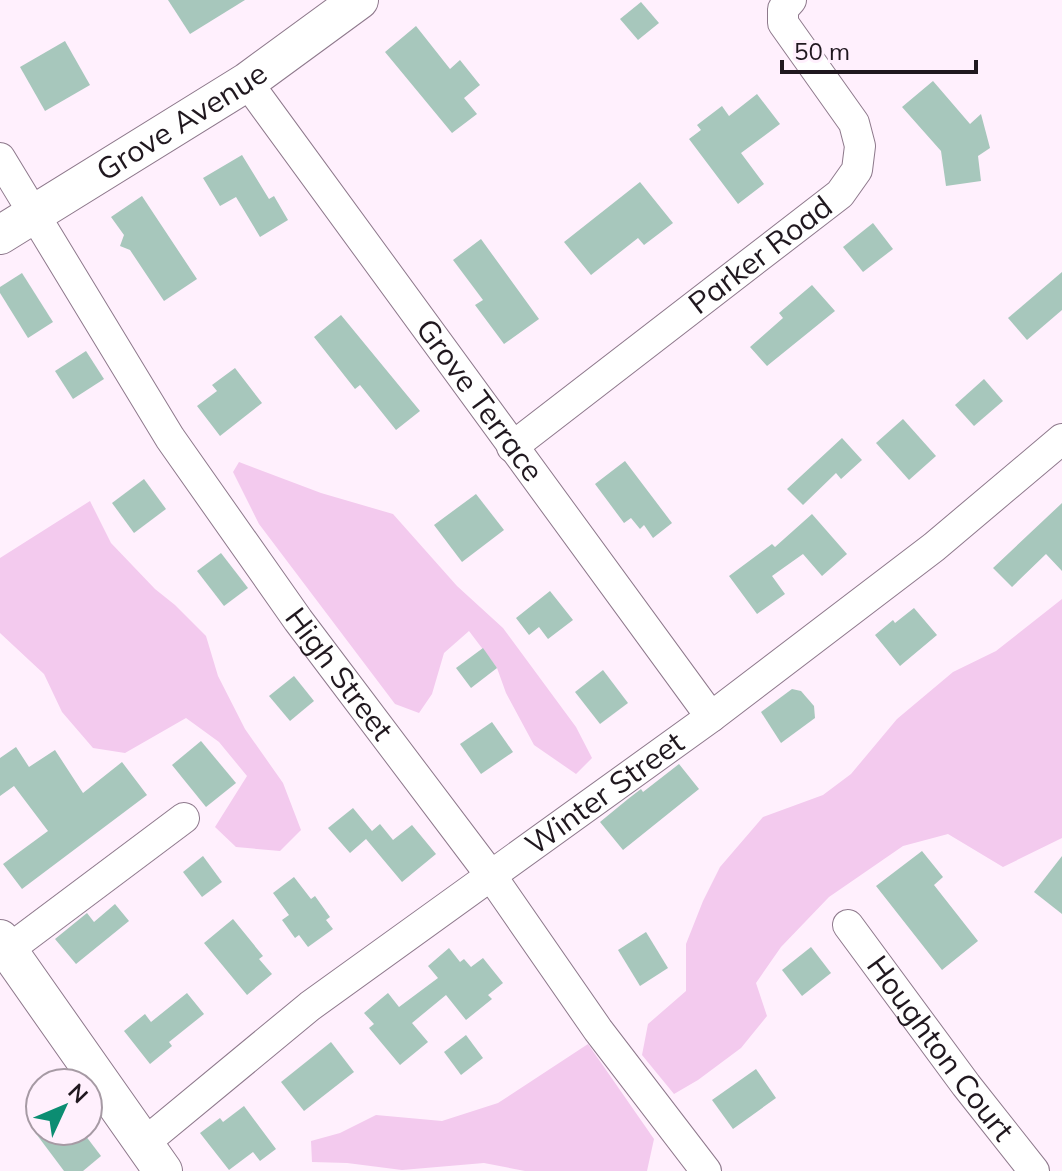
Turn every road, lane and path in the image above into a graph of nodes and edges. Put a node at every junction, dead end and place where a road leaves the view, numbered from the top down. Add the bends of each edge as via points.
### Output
1 (359, 0) edge
2 (787, 5) edge
3 (247, 82) junction
4 (0, 158) edge
5 (34, 213) junction
6 (0, 235) edge
7 (1062, 439) edge
8 (512, 447) junction
9 (711, 717) junction
10 (184, 818) dead end
11 (492, 877) junction
12 (848, 925) dead end
13 (4, 944) edge
14 (153, 1158) edge
15 (706, 1171) edge
16 (1034, 1171) edge

1 - 3 street, Grove Avenue
2 - 8 street, Parker Road via 783,23 854,123 860,146 857,170 840,194
3 - 5 street, Grove Avenue
3 - 8 street, Grove Terrace
4 - 5 street, High Street
5 - 6 street, Grove Avenue
5 - 11 street, High Street via 170,438 298,620
7 - 9 street, Winter Street via 934,547
8 - 9 street, Grove Terrace
9 - 11 street, Winter Street
10 - 13 street
11 - 14 street, Winter Street via 310,1006
11 - 15 street, High Street via 598,1030
12 - 16 street, Houghton Court
13 - 14 street

